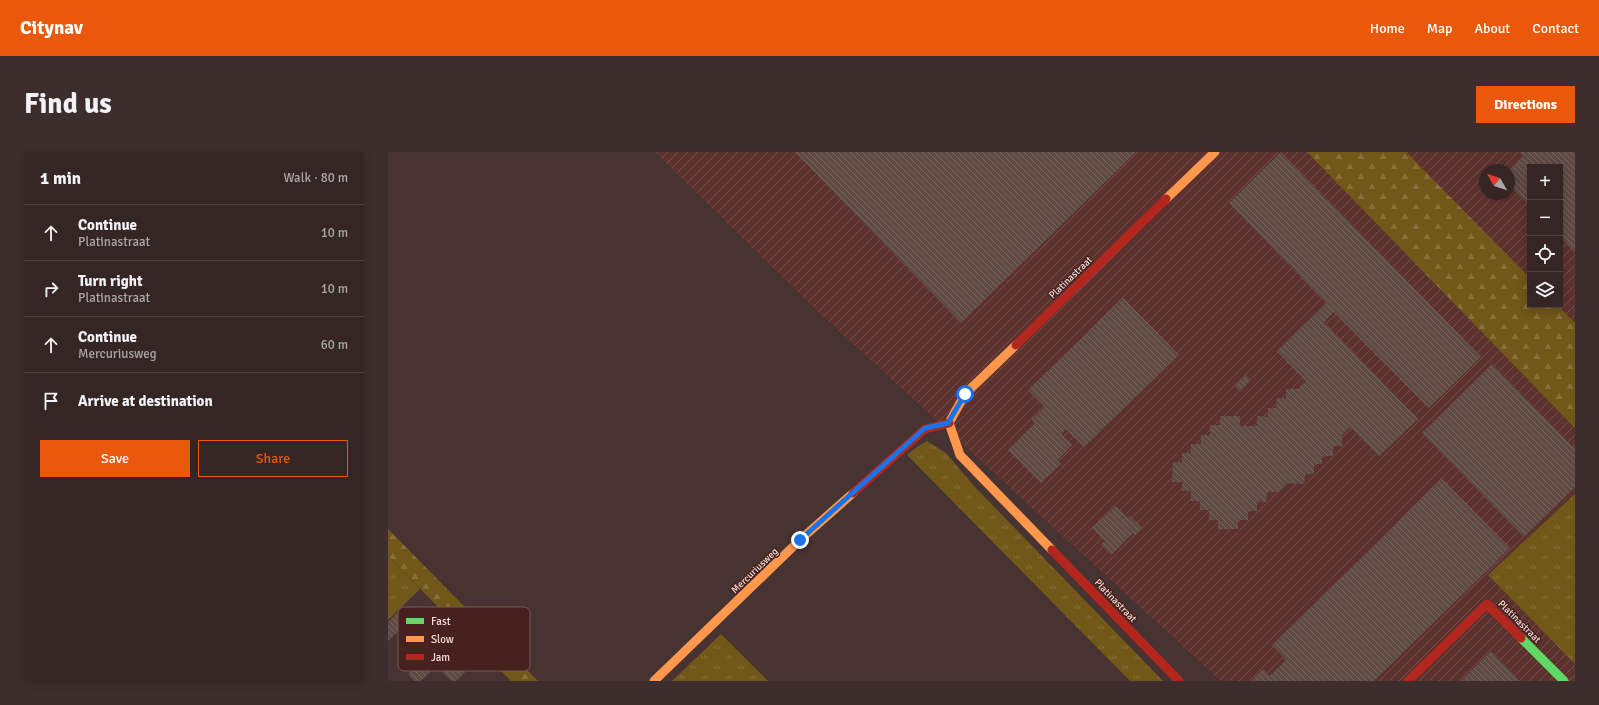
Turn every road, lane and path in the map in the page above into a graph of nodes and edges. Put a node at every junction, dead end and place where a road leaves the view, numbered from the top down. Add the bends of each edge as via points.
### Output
1 (1215, 152) edge
2 (948, 423) junction
3 (654, 681) edge
4 (1179, 681) edge
5 (1408, 681) edge
6 (1564, 681) edge

1 - 2 street, Platinastraat via 965,394
2 - 3 street, Mercuriusweg via 925,428 800,540
2 - 4 street, Platinastraat via 960,455
5 - 6 street, Platinastraat via 1487,604

